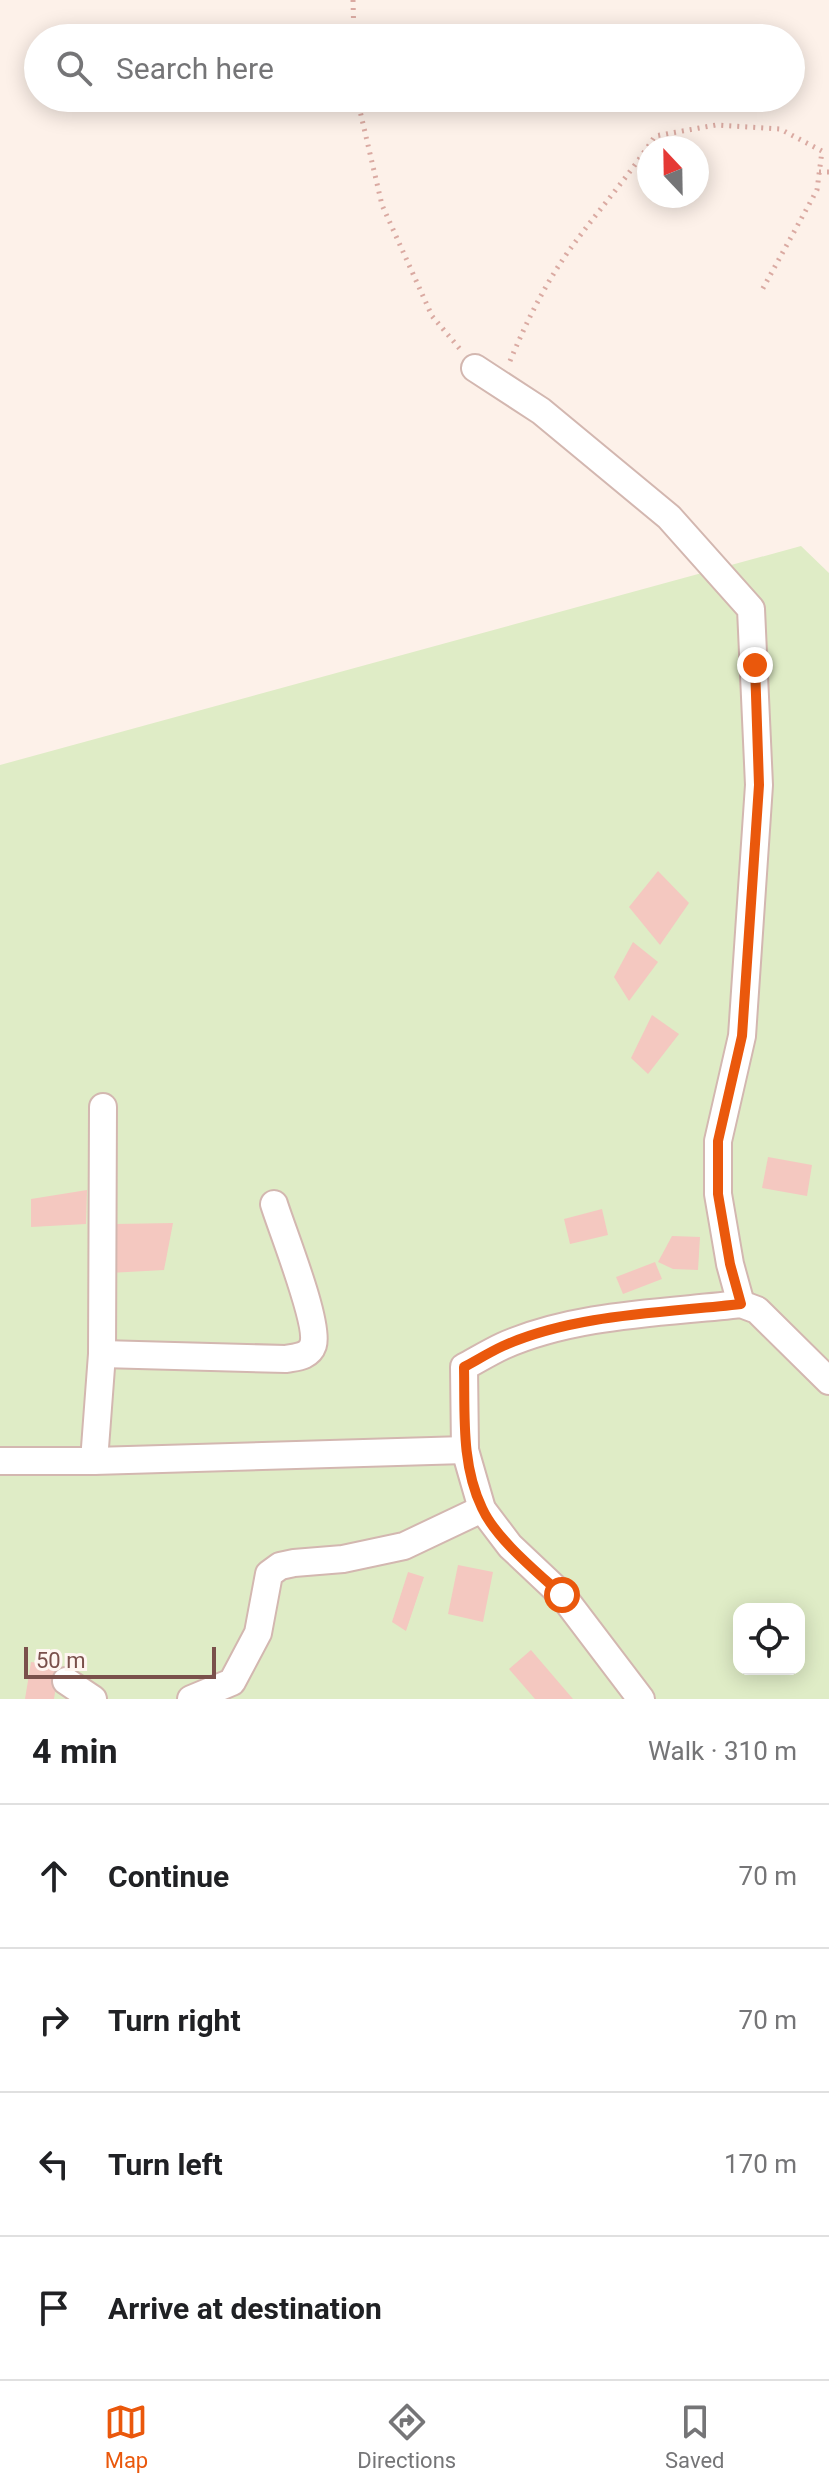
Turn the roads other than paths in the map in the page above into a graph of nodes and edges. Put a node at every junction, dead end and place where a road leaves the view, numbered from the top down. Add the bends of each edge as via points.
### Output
1 (475, 368) road end
2 (103, 1107) dead end
3 (274, 1204) dead end
4 (741, 1304) junction
5 (102, 1354) junction
6 (829, 1381) edge
7 (465, 1450) junction
8 (0, 1461) edge
9 (94, 1461) junction
10 (482, 1509) junction
11 (66, 1681) dead end
12 (93, 1699) edge
13 (191, 1699) edge
14 (641, 1699) edge

1 - 4 street via 541,411 669,517 751,609 759,785 742,1036 718,1141 718,1194
2 - 5 street
3 - 5 street via 313,1323 313,1345 305,1355 286,1359
4 - 6 street via 757,1310
4 - 7 street via 596,1321 503,1346 464,1367
5 - 9 street
7 - 9 street
7 - 10 street
8 - 9 street
10 - 13 street via 404,1546 280,1566 269,1574 258,1633 232,1682
10 - 14 street via 510,1546 562,1595
11 - 12 street

